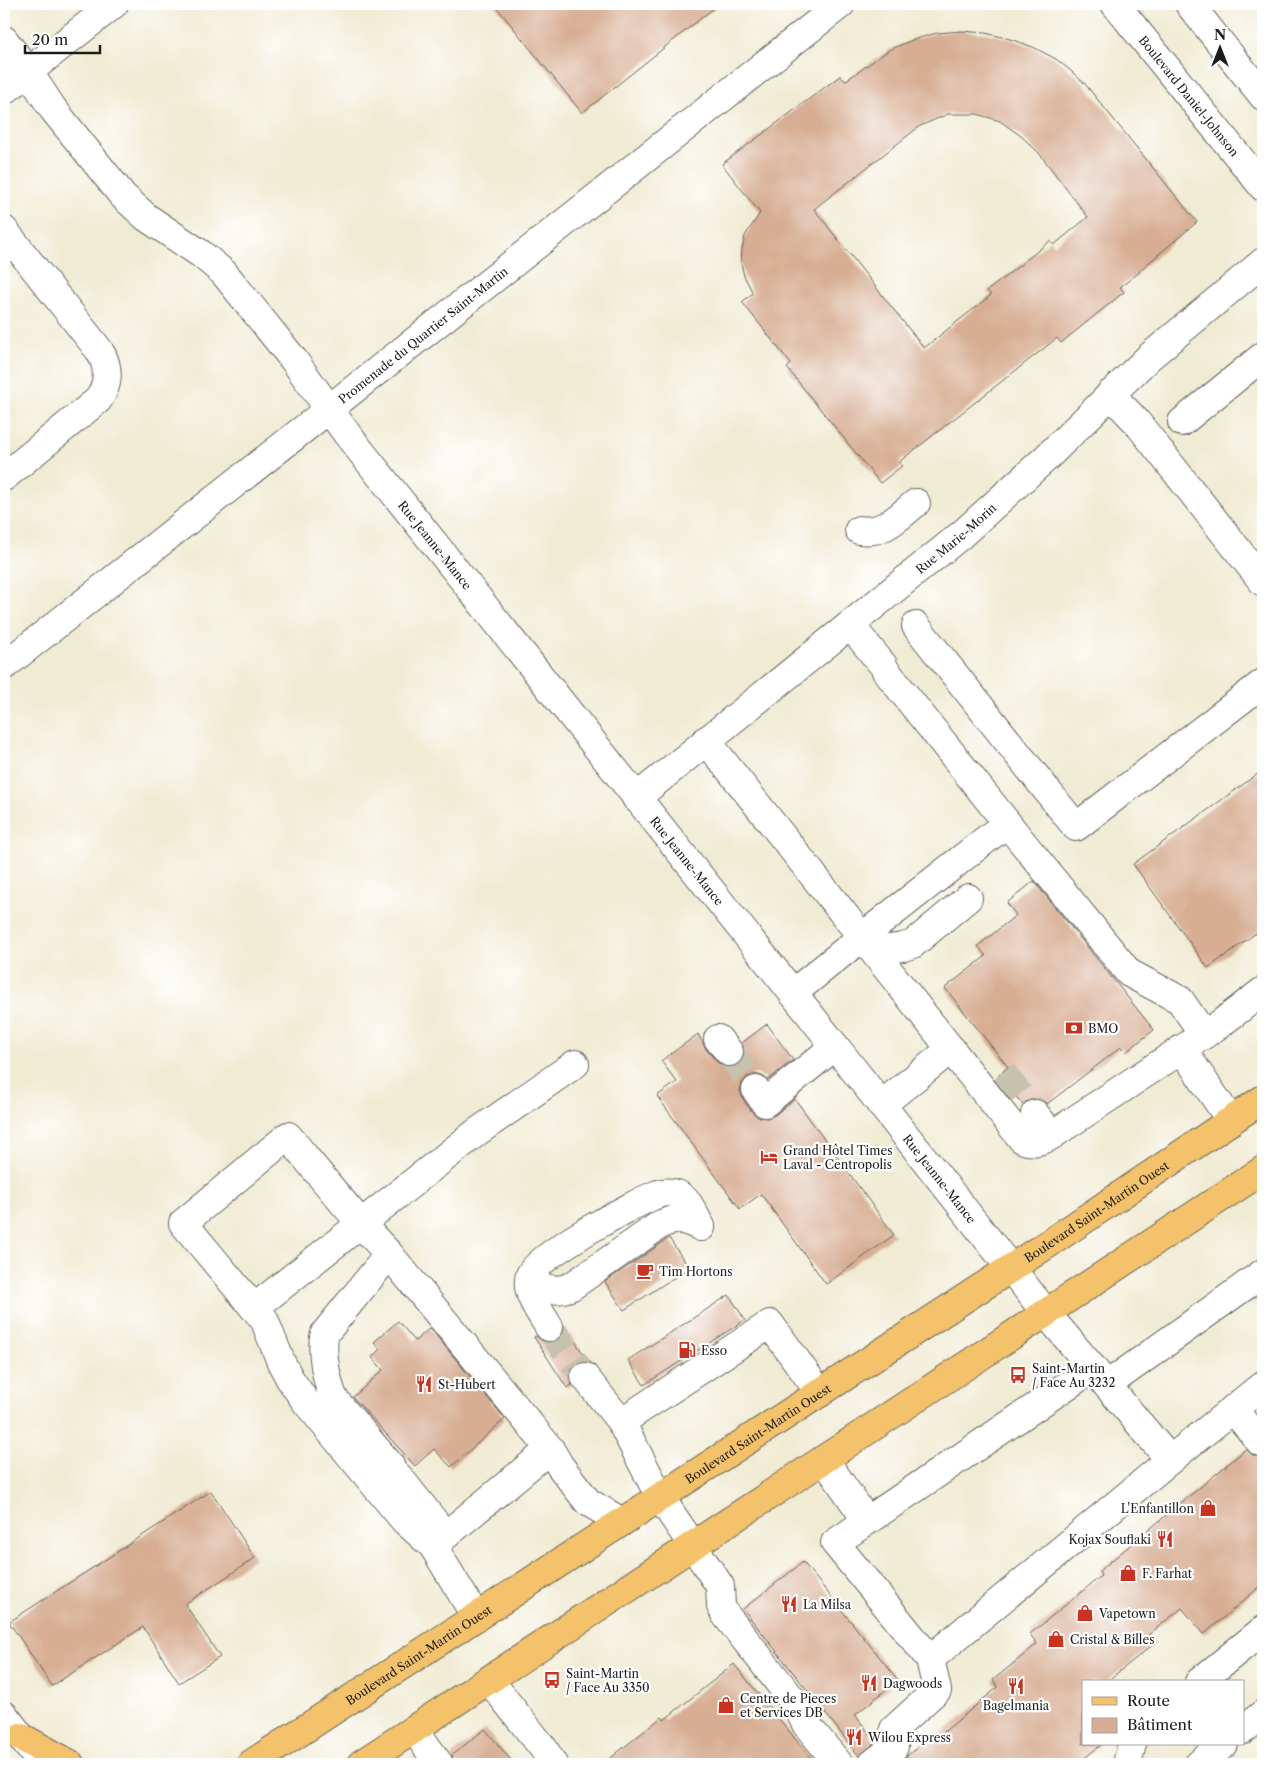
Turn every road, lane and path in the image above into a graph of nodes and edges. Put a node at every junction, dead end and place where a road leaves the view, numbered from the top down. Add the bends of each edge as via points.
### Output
1 (114, 4) edge
2 (840, 4) edge
3 (1114, 4) edge
4 (1189, 4) edge
5 (4, 40) edge
6 (28, 71) junction
7 (4, 91) edge
8 (1263, 96) edge
9 (1263, 187) edge
10 (4, 230) edge
11 (1263, 262) edge
12 (1263, 356) edge
13 (1110, 394) junction
14 (329, 410) junction
15 (1182, 422) dead end
16 (4, 478) edge
17 (916, 503) dead end
18 (859, 530) dead end
19 (1263, 582) edge
20 (850, 626) junction
21 (916, 626) dead end
22 (4, 666) edge
23 (1263, 683) edge
24 (706, 740) junction
25 (636, 798) junction
26 (1007, 823) junction
27 (968, 898) dead end
28 (869, 946) junction
29 (1263, 991) edge
30 (793, 993) junction
31 (1193, 1042) junction
32 (835, 1046) junction
33 (951, 1050) junction
34 (575, 1064) dead end
35 (756, 1090) tunnel mouth
36 (1263, 1099) edge
37 (882, 1105) junction
38 (1035, 1114) tunnel mouth
39 (1231, 1121) junction
40 (1052, 1136) junction
41 (1263, 1170) edge
42 (361, 1223) junction
43 (389, 1254) junction
44 (1011, 1268) junction
45 (1263, 1273) edge
46 (529, 1282) junction
47 (254, 1308) junction
48 (1046, 1314) junction
49 (549, 1327) tunnel mouth
50 (584, 1377) tunnel mouth
51 (1100, 1377) junction
52 (1263, 1385) edge
53 (820, 1393) junction
54 (1233, 1409) junction
55 (621, 1422) junction
56 (1260, 1442) dead end
57 (550, 1449) junction
58 (824, 1459) junction
59 (1170, 1460) junction
60 (660, 1497) junction
61 (867, 1521) junction
62 (622, 1522) junction
63 (439, 1540) junction
64 (694, 1545) junction
65 (476, 1617) junction
66 (1263, 1630) edge
67 (930, 1659) junction
68 (489, 1680) junction
69 (1201, 1680) edge
70 (1263, 1714) edge
71 (4, 1715) edge
72 (414, 1729) junction
73 (1244, 1729) edge
74 (21, 1737) junction
75 (1132, 1746) edge
76 (1222, 1746) edge
77 (42, 1764) edge
78 (70, 1764) edge
79 (251, 1764) edge
80 (361, 1764) edge
81 (439, 1764) edge
82 (553, 1764) edge
83 (839, 1764) edge
84 (872, 1764) edge
85 (1127, 1764) edge
86 (1199, 1764) edge

1 - 6 street
2 - 14 street, Promenade du Quartier Saint-Martin
3 - 9 street, Boulevard Daniel-Johnson
4 - 8 street
5 - 6 street, Rue Jeanne-Mance
6 - 7 street
6 - 14 street, Rue Jeanne-Mance via 53,109 135,209 224,273
10 - 16 street via 100,350 107,372 105,387 98,400
11 - 13 street, Rue Marie-Morin via 1165,343
12 - 15 street
13 - 19 street via 1136,421
13 - 20 street, Rue Marie-Morin via 978,520
14 - 22 street, Promenade du Quartier Saint-Martin
14 - 25 street, Rue Jeanne-Mance
17 - 18 street via 888,526 869,532
20 - 24 street, Rue Marie-Morin
20 - 26 street
21 - 23 street via 1076,827
24 - 25 street, Rue Marie-Morin
24 - 28 street
25 - 30 street, Rue Jeanne-Mance
26 - 28 street
26 - 31 street via 1130,974 1180,1000
27 - 28 street via 913,944 903,947
28 - 30 street
28 - 33 street
29 - 31 street
30 - 32 street, Rue Jeanne-Mance
31 - 39 street
31 - 40 street
32 - 35 street via 765,1103
32 - 37 street, Rue Jeanne-Mance
33 - 37 street
33 - 40 street via 1022,1139 1032,1142
34 - 42 street via 477,1132
36 - 39 main road, Boulevard Saint-Martin Ouest
37 - 44 street, Rue Jeanne-Mance
38 - 40 street
39 - 44 main road, Boulevard Saint-Martin Ouest
41 - 48 main road
42 - 43 street
42 - 47 street
42 - 47 street via 288,1136 183,1223
43 - 57 street
43 - 63 street via 325,1333 323,1348 330,1390 394,1471
44 - 48 street, Rue Jeanne-Mance
44 - 53 main road, Boulevard Saint-Martin Ouest
45 - 51 street
46 - 46 street via 540,1262 593,1227 660,1193 676,1193 683,1198 701,1227 677,1219 661,1224 572,1286 557,1291
46 - 49 street via 535,1304
47 - 63 street via 264,1318 281,1362 306,1402 404,1520
48 - 51 street, Rue Jeanne-Mance
48 - 58 main road
50 - 55 street
51 - 59 street, Rue Jeanne-Mance
51 - 61 street
52 - 54 street
53 - 55 street via 770,1324
53 - 60 main road, Boulevard Saint-Martin Ouest
54 - 56 street
54 - 59 street
55 - 60 street
57 - 62 street via 588,1502
57 - 63 street
58 - 61 street
58 - 64 main road
59 - 67 street
60 - 62 main road, Boulevard Saint-Martin Ouest
60 - 64 street
61 - 67 street via 836,1544
62 - 65 main road, Boulevard Saint-Martin Ouest
63 - 65 street
64 - 68 main road
64 - 83 street via 720,1586 721,1606 725,1614
65 - 79 main road, Boulevard Saint-Martin Ouest
66 - 69 street
67 - 84 street via 937,1690 894,1730 894,1747
68 - 72 main road
68 - 82 street
70 - 73 street
71 - 74 street
72 - 80 main road
72 - 81 street
74 - 77 street
74 - 78 main road
75 - 85 street
76 - 86 street

